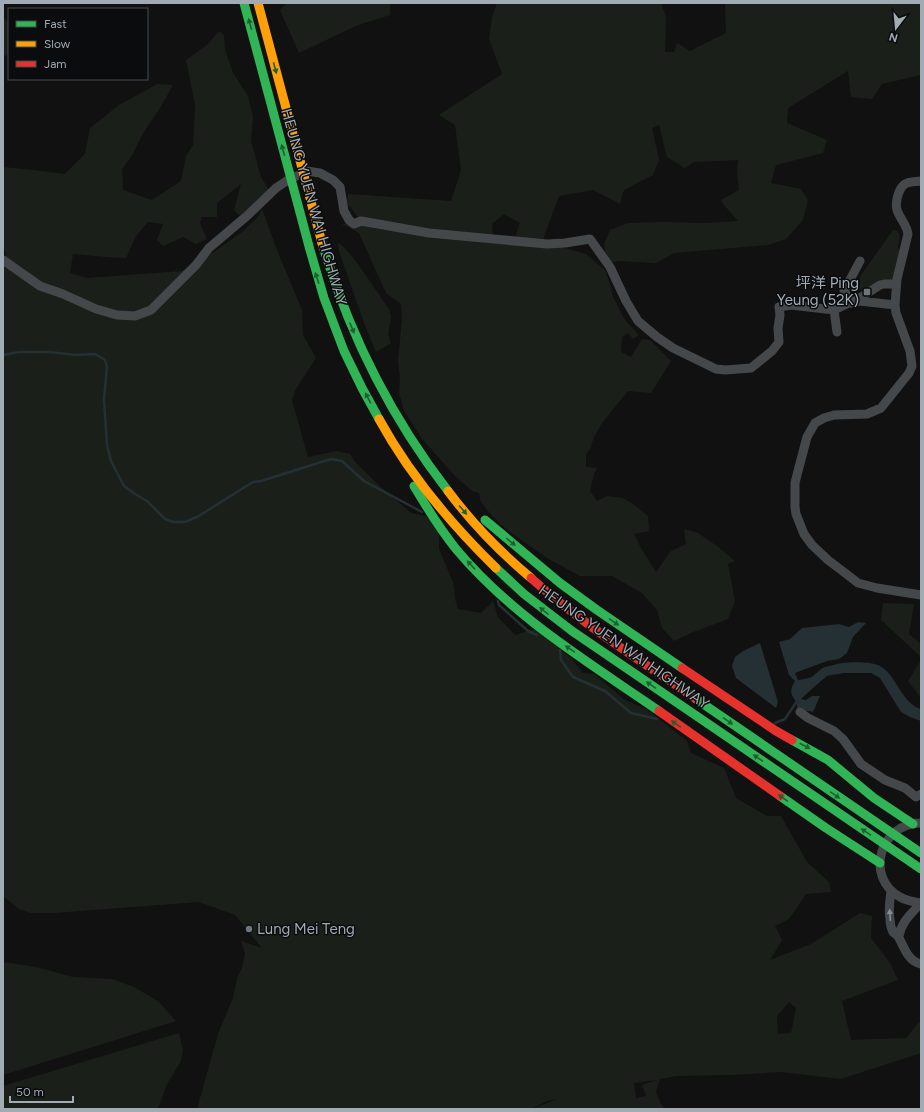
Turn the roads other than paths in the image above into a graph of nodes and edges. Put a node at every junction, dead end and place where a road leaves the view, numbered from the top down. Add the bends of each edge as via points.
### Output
1 (244, 3) edge
2 (258, 3) edge
3 (921, 181) edge
4 (3, 260) edge
5 (860, 261) dead end
6 (896, 284) junction
7 (852, 302) junction
8 (895, 305) junction
9 (834, 310) junction
10 (837, 332) dead end
11 (379, 418) junction
12 (441, 477) junction
13 (921, 595) edge
14 (800, 712) dead end
15 (921, 794) edge
16 (918, 823) edge
17 (921, 853) edge
18 (880, 863) junction
19 (921, 869) edge
20 (891, 891) junction
21 (921, 903) edge
22 (898, 936) junction
23 (921, 964) edge

11 -> 1 highway, HEUNG YUEN WAI HIGHWAY via 355,374 329,314 307,244
2 -> 12 highway, HEUNG YUEN WAI HIGHWAY via 328,261 349,320 376,380 399,421
3 - 6 street via 906,184 900,190 897,200 898,211 908,234
4 - 9 street via 40,286 96,309 117,315 135,316 151,310 196,265 209,248 276,188 307,171 320,173 340,187 344,211 354,224 361,221 429,233 547,244 590,239 610,267 638,321 672,348 716,369 751,368 772,351 779,342 779,307 791,305
5 - 7 street via 844,291
6 - 7 street via 880,285
6 - 8 street
7 - 8 street
7 - 9 street
8 - 13 street via 910,351 912,366 909,373 881,408 868,414 834,415 815,423 807,437 795,483 795,507 804,534 812,545 858,583
9 - 10 street
18 -> 11 highway via 826,828 524,616 484,579 434,520
19 -> 11 highway, HEUNG YUEN WAI HIGHWAY via 572,631 525,595 488,560 448,516 399,450
12 -> 16 highway via 501,534 597,610 770,727 828,760 874,798
12 -> 17 highway, HEUNG YUEN WAI HIGHWAY via 459,505 504,554 568,610
14 - 15 street via 843,738 861,764 885,780 905,788 916,797
16 - 18 street via 898,829 887,840
18 - 20 street via 881,873
20 - 21 street via 910,902
22 -> 20 street via 893,932 889,919
21 - 22 street via 908,917
22 - 23 street via 906,954

